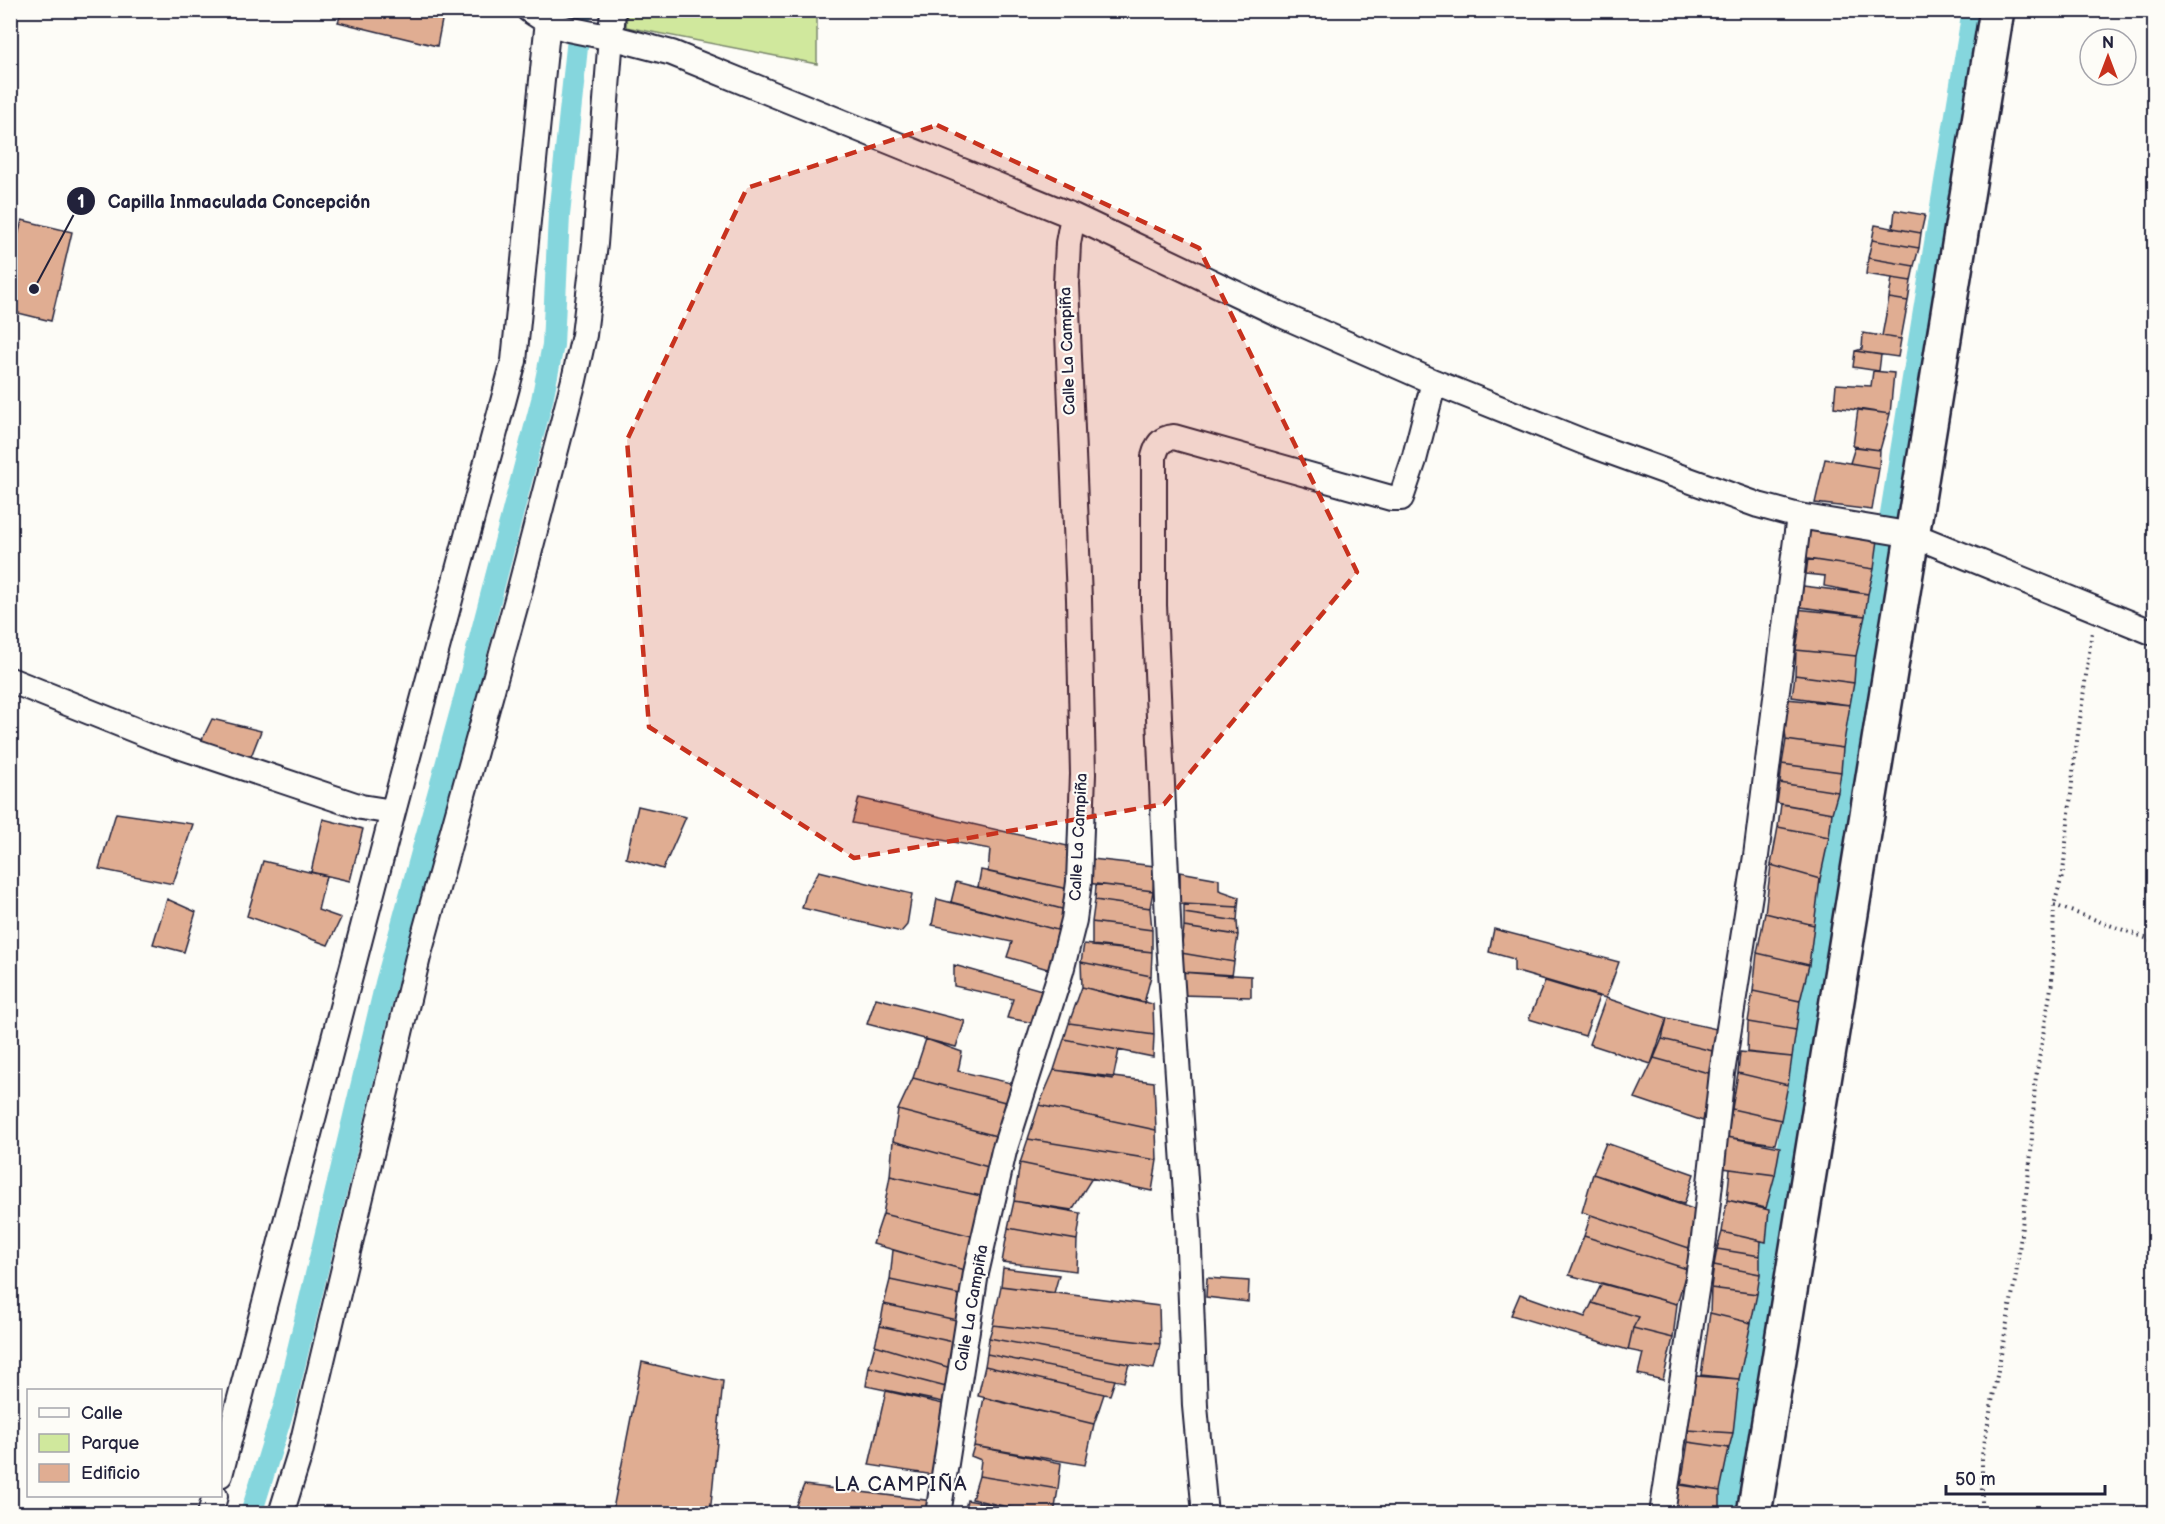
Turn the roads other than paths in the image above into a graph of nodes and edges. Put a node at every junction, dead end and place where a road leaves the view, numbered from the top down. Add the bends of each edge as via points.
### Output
1 (613, 10) edge
2 (1997, 10) edge
3 (549, 18) edge
4 (604, 36) junction
5 (1073, 216) junction
6 (1434, 382) junction
7 (1798, 516) junction
8 (1898, 532) junction
9 (2154, 633) edge
10 (10, 680) edge
11 (393, 812) junction
12 (222, 1467) edge
13 (215, 1497) edge
14 (210, 1514) edge
15 (281, 1514) edge
16 (938, 1514) edge
17 (1205, 1514) edge
18 (1662, 1514) edge
19 (1754, 1514) edge

1 - 4 street
2 - 8 main road
3 - 4 street
3 - 11 street via 514,361
4 - 5 street via 672,53
4 - 15 street via 595,244 584,335 518,596 418,957 300,1453
5 - 6 street
5 - 16 street, Calle La Campiña via 1066,284 1083,774 1079,882 1061,972 1004,1151 979,1262
6 - 7 street via 1589,444
6 - 17 street via 1401,498 1174,437 1161,442 1154,457 1154,605 1169,942 1188,1222 1195,1406
7 - 8 street
7 - 18 street via 1756,856 1722,1073 1704,1238
8 - 9 street
8 - 19 main road
10 - 11 street via 155,738 361,807
11 - 12 street
13 - 14 street

